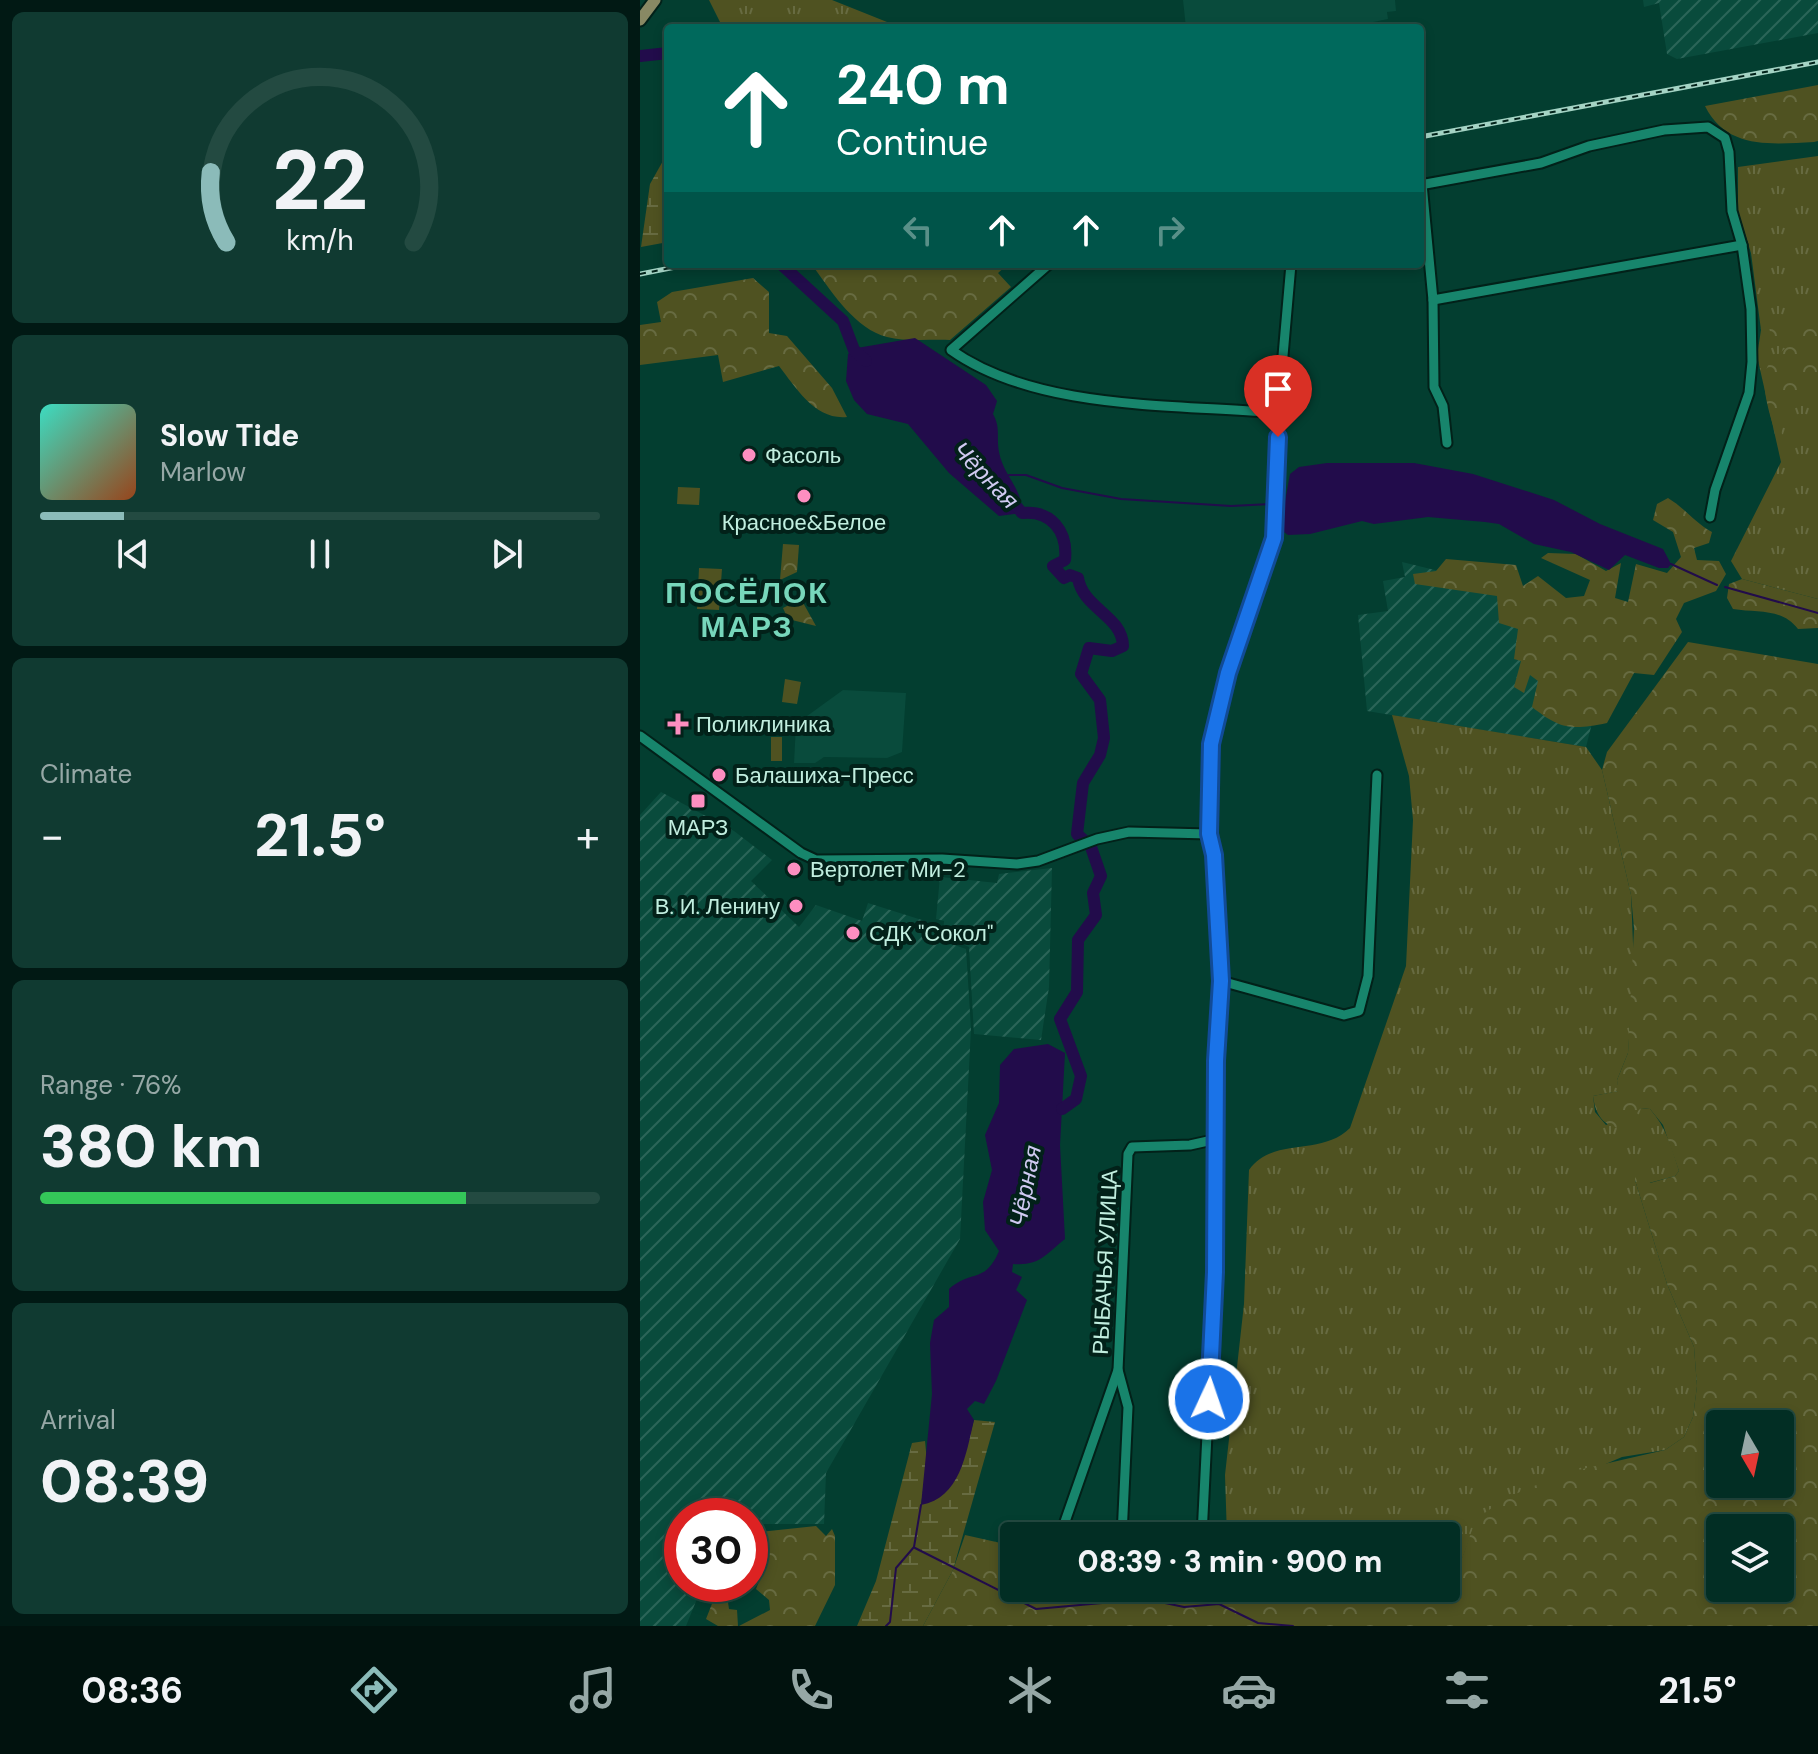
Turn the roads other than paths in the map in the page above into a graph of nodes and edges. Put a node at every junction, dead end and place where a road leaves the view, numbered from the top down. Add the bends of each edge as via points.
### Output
1 (1424, 184) edge
2 (1424, 214) edge
3 (1742, 245) junction
4 (1044, 268) edge
5 (1291, 268) edge
6 (1433, 300) junction
7 (1278, 413) junction
8 (1447, 443) dead end
9 (1710, 517) dead end
10 (640, 736) edge
11 (1377, 775) dead end
12 (1209, 834) junction
13 (1221, 981) junction
14 (1217, 1139) junction
15 (1118, 1370) junction
16 (1065, 1522) edge
17 (1123, 1522) edge
18 (1203, 1522) edge

1 - 3 street via 1541,163 1664,130 1708,127 1727,142 1732,211
2 - 6 street
3 - 6 street
3 - 9 street via 1753,335 1749,393
4 - 7 street via 951,350 979,370 1033,389
5 - 7 street
6 - 8 street via 1434,387 1443,406
7 - 12 street via 1274,538 1212,733
10 - 12 street via 816,860 1017,864 1097,839 1147,831
11 - 13 street via 1368,976 1359,1011 1344,1015
12 - 13 street
13 - 14 street
14 - 15 street, РЫБАЧЬЯ УЛИЦА via 1132,1147 1128,1154
14 - 18 street
15 - 16 street
15 - 17 street via 1128,1407

